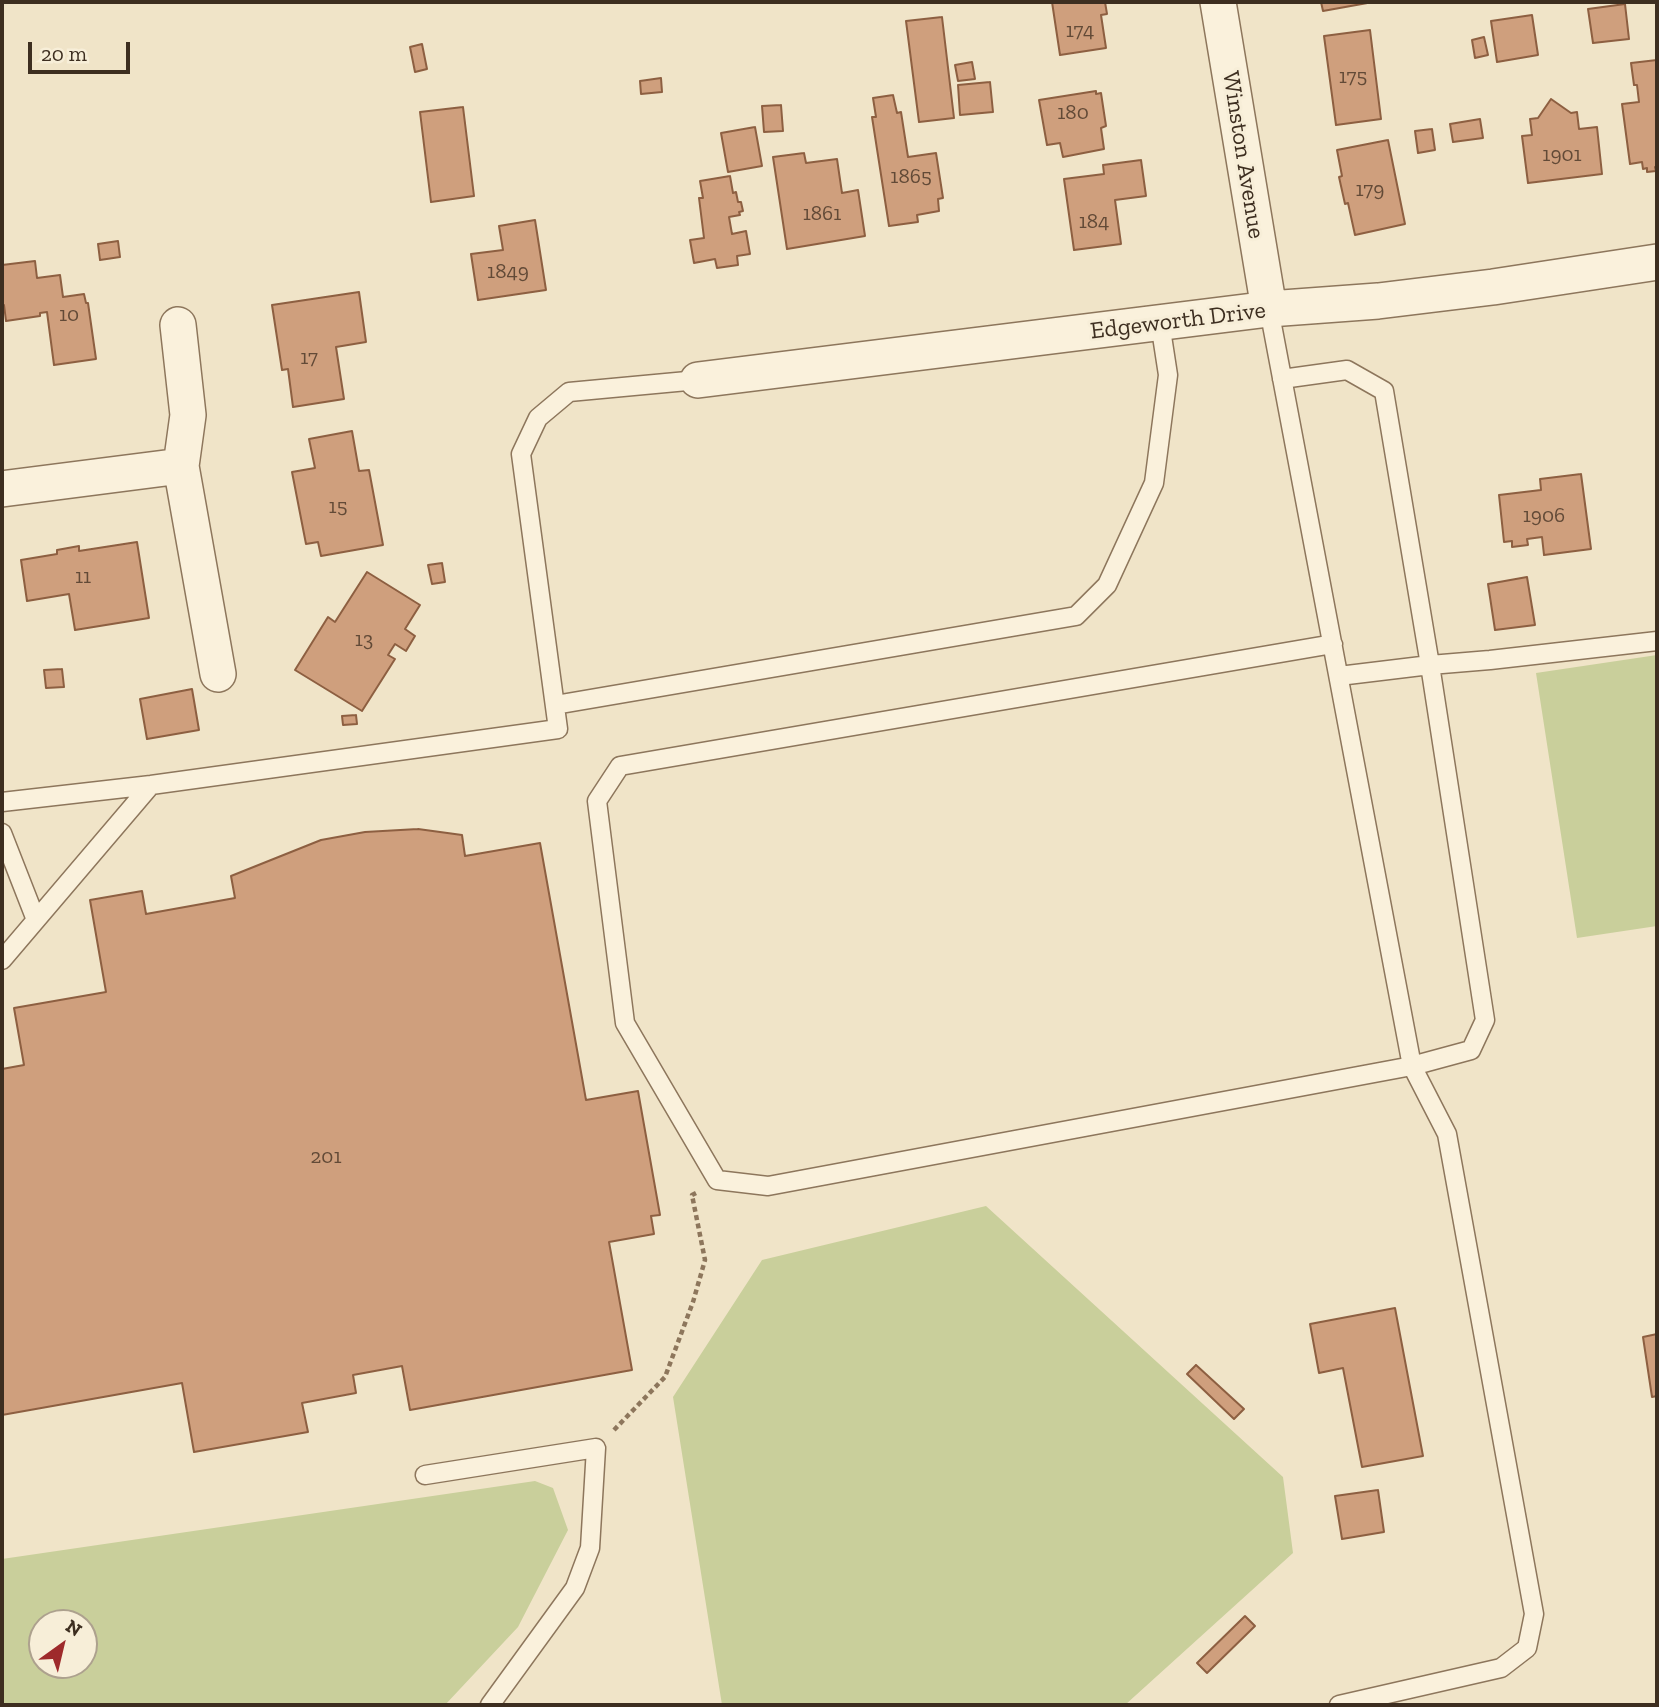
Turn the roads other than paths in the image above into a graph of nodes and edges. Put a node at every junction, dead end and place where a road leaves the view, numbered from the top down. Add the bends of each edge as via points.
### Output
1 (1218, 2) edge
2 (1657, 262) edge
3 (1269, 309) junction
4 (1160, 323) junction
5 (178, 325) dead end
6 (1282, 379) junction
7 (698, 380) joint
8 (181, 467) junction
9 (2, 489) edge
10 (1657, 641) edge
11 (1333, 644) junction
12 (1430, 665) junction
13 (218, 674) dead end
14 (1339, 676) junction
15 (555, 705) junction
16 (151, 785) junction
17 (2, 803) edge
18 (2, 833) edge
19 (36, 920) junction
20 (2, 960) edge
21 (1412, 1066) junction
22 (425, 1475) dead end
23 (490, 1705) edge
24 (1339, 1705) edge

1 - 3 street, Winston Avenue
2 - 3 street, Edgeworth Drive via 1480,289
3 - 4 street, Edgeworth Drive
3 - 6 lane
4 - 7 street, Edgeworth Drive
4 - 15 lane via 1168,375 1154,483 1107,585 1076,617
5 - 8 street via 188,415
6 - 11 lane
6 - 12 lane via 1347,370 1384,390
7 - 15 lane via 569,392 538,418 521,454
8 - 9 street
8 - 13 street
10 - 12 lane
11 - 14 lane
11 - 21 lane via 620,766 597,801 625,1023 717,1180 768,1186
12 - 14 lane
12 - 21 lane via 1485,1020 1471,1050
14 - 21 lane
15 - 16 lane via 558,729
16 - 17 lane
16 - 19 lane
18 - 19 lane
19 - 20 lane
21 - 24 lane via 1447,1134 1534,1614 1527,1648 1501,1668
22 - 23 lane via 596,1448 590,1549 575,1588

